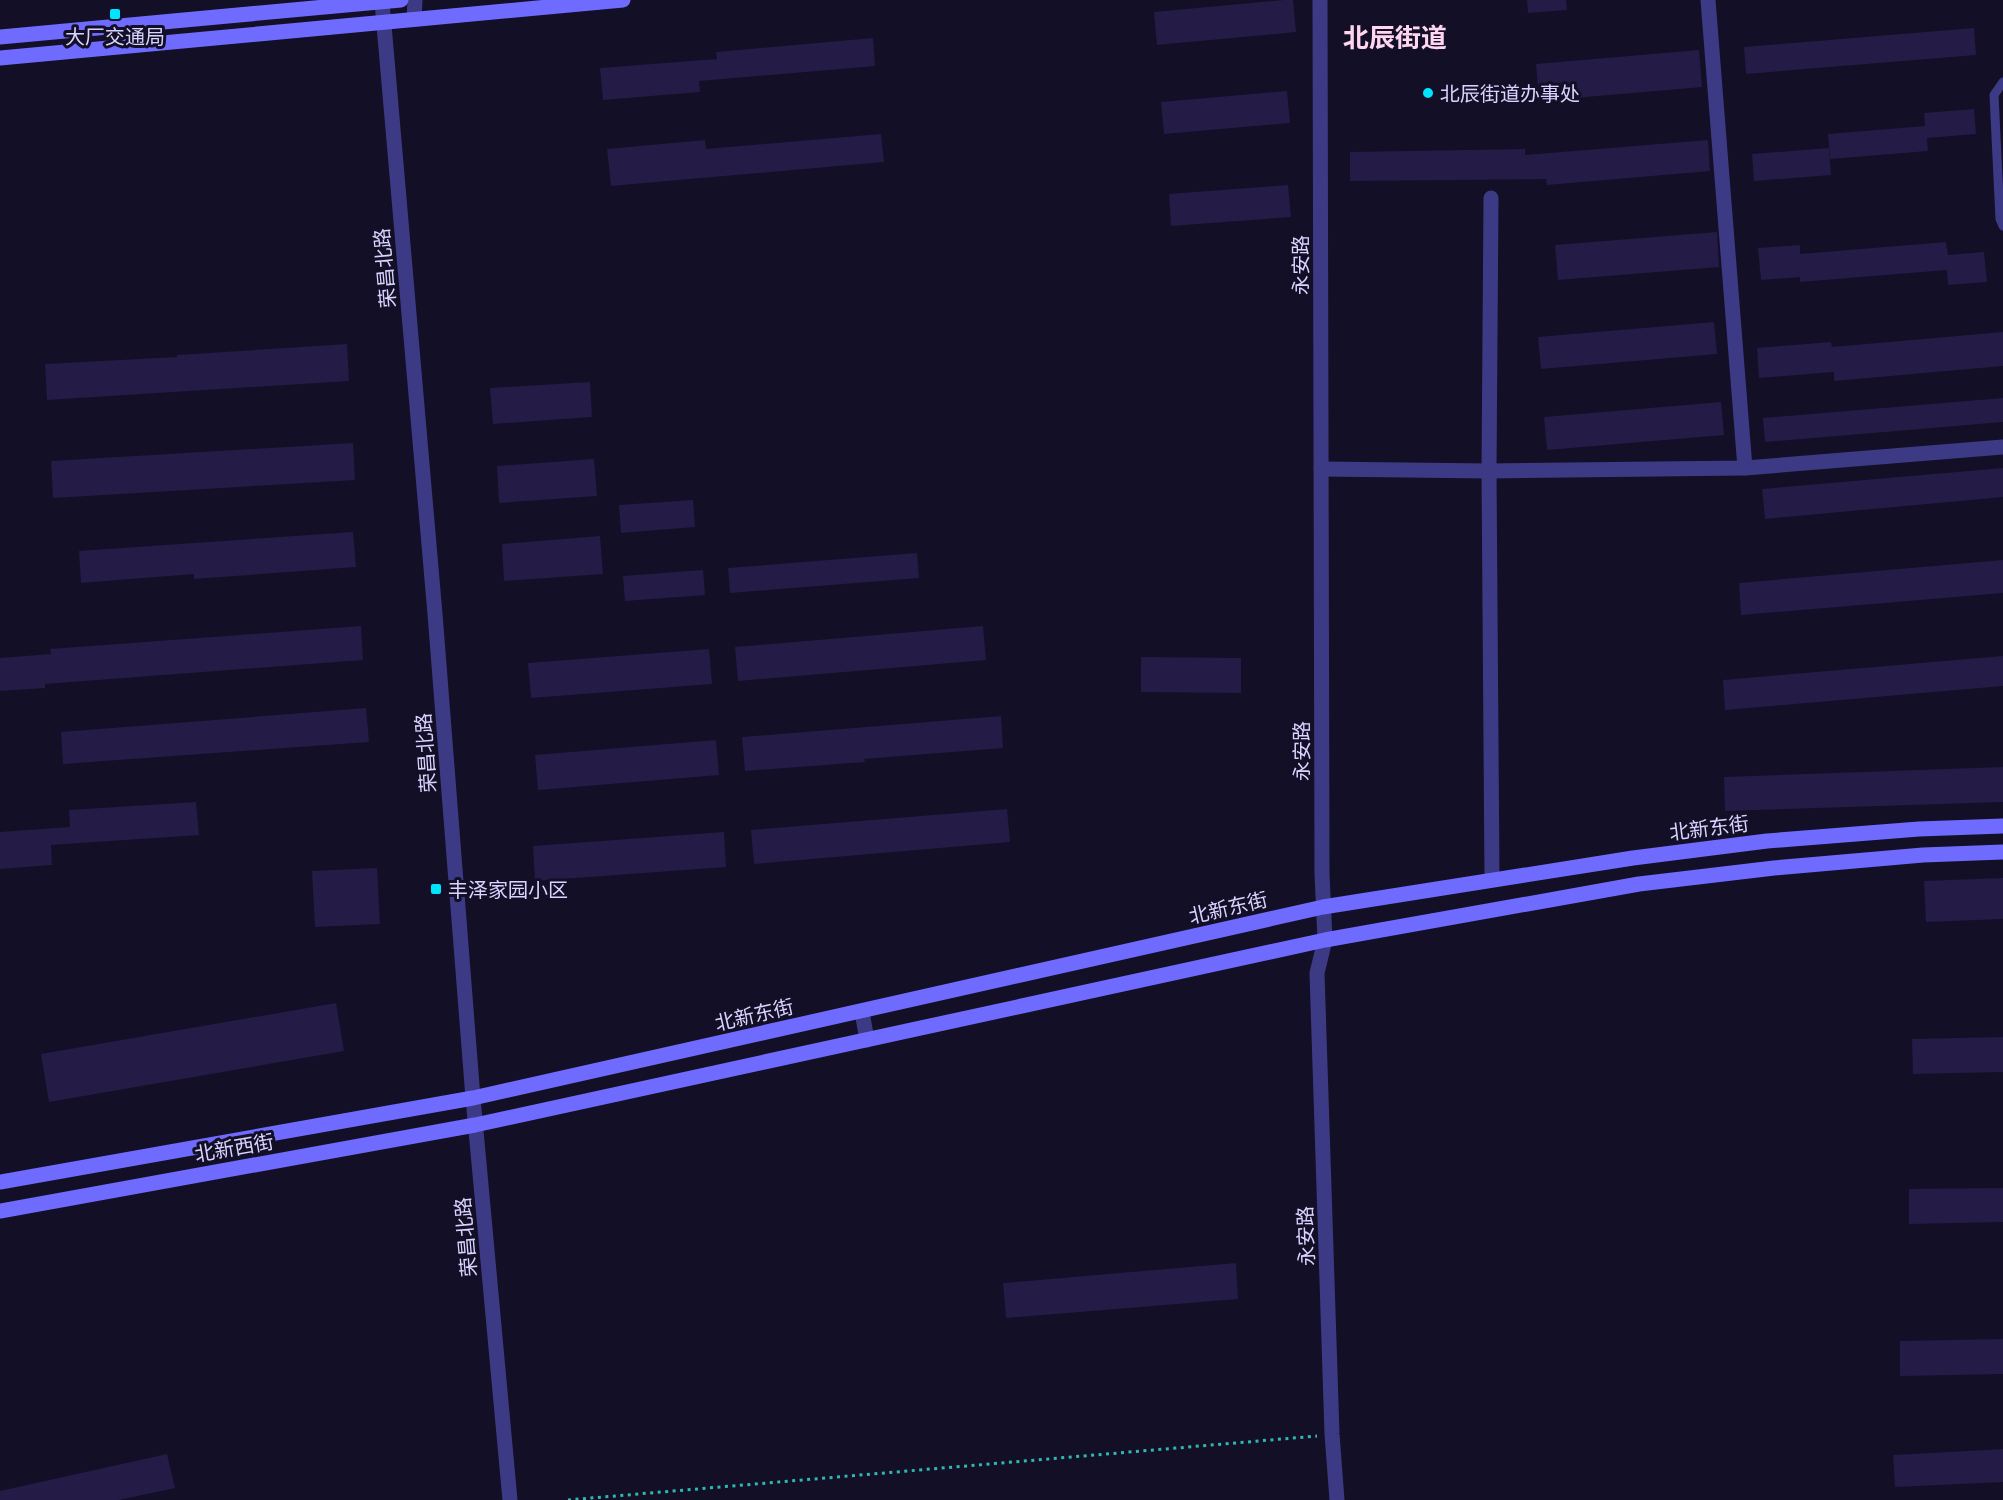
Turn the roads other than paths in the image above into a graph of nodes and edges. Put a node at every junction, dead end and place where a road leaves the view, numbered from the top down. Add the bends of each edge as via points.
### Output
1 (401, 0) edge
2 (415, 0) edge
3 (623, 0) edge
4 (1320, 0) edge
5 (1708, 0) edge
6 (382, 2) junction
7 (414, 19) junction
8 (383, 22) junction
9 (0, 37) edge
10 (0, 58) edge
11 (2003, 82) edge
12 (1491, 198) dead end
13 (2003, 226) edge
14 (2003, 447) edge
15 (1745, 468) junction
16 (1321, 469) junction
17 (1489, 471) junction
18 (2003, 826) edge
19 (2003, 852) edge
20 (1492, 880) junction
21 (1323, 907) junction
22 (1325, 940) junction
23 (862, 1012) junction
24 (867, 1040) junction
25 (473, 1098) junction
26 (475, 1125) junction
27 (0, 1182) edge
28 (0, 1211) edge
29 (510, 1500) edge
30 (1337, 1500) edge

1 - 6 main road
2 - 7 street
3 - 7 main road
4 - 16 street, 永安路
5 - 15 street
6 - 8 street, 荣昌北路
6 - 9 main road
7 - 8 main road
8 - 10 main road
8 - 25 street, 荣昌北路
11 - 13 lane via 1994,95
12 - 17 street
14 - 15 street
15 - 17 street
16 - 17 street
16 - 21 street, 永安路
17 - 20 street
18 - 20 main road, 北新东街 via 1767,841
19 - 22 main road via 1831,862 1650,883
20 - 21 main road, 北新东街
21 - 22 street, 永安路
21 - 23 main road, 北新东街
22 - 24 main road
22 - 30 street, 永安路 via 1317,973
23 - 24 street
23 - 25 main road, 北新东街
24 - 26 main road
25 - 26 street, 荣昌北路
25 - 27 main road, 北新西街
26 - 28 main road, 北新西街
26 - 29 street, 荣昌北路

